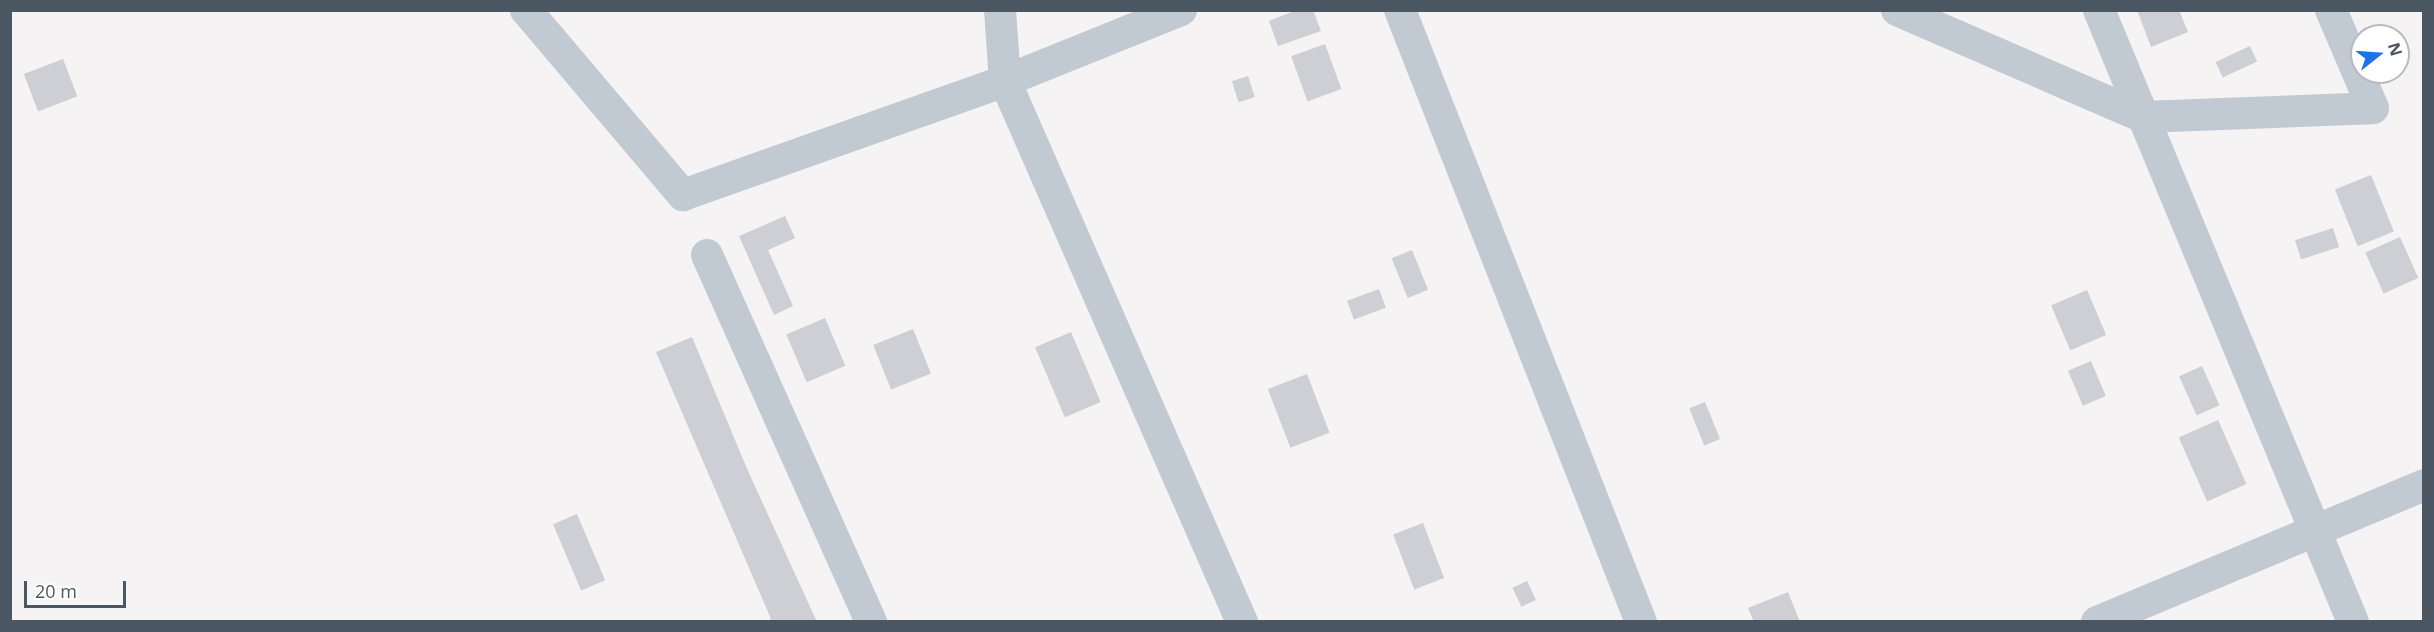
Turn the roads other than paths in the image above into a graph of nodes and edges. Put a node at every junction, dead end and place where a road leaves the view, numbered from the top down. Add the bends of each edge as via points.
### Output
1 (526, 10) edge
2 (1000, 10) edge
3 (1181, 10) edge
4 (1400, 10) edge
5 (1897, 10) edge
6 (2099, 10) edge
7 (2331, 10) edge
8 (1005, 81) junction
9 (2143, 117) junction
10 (707, 255) dead end
11 (2424, 485) edge
12 (2315, 530) junction
13 (871, 621) edge
14 (1242, 621) edge
15 (1641, 621) edge
16 (2097, 621) edge
17 (2353, 621) edge

1 - 8 street via 682,195
2 - 8 street
3 - 8 street
4 - 15 street
5 - 9 street
6 - 9 street
7 - 9 street via 2373,108
8 - 14 street
9 - 12 street
10 - 13 street
11 - 12 street
12 - 16 street
12 - 17 street

